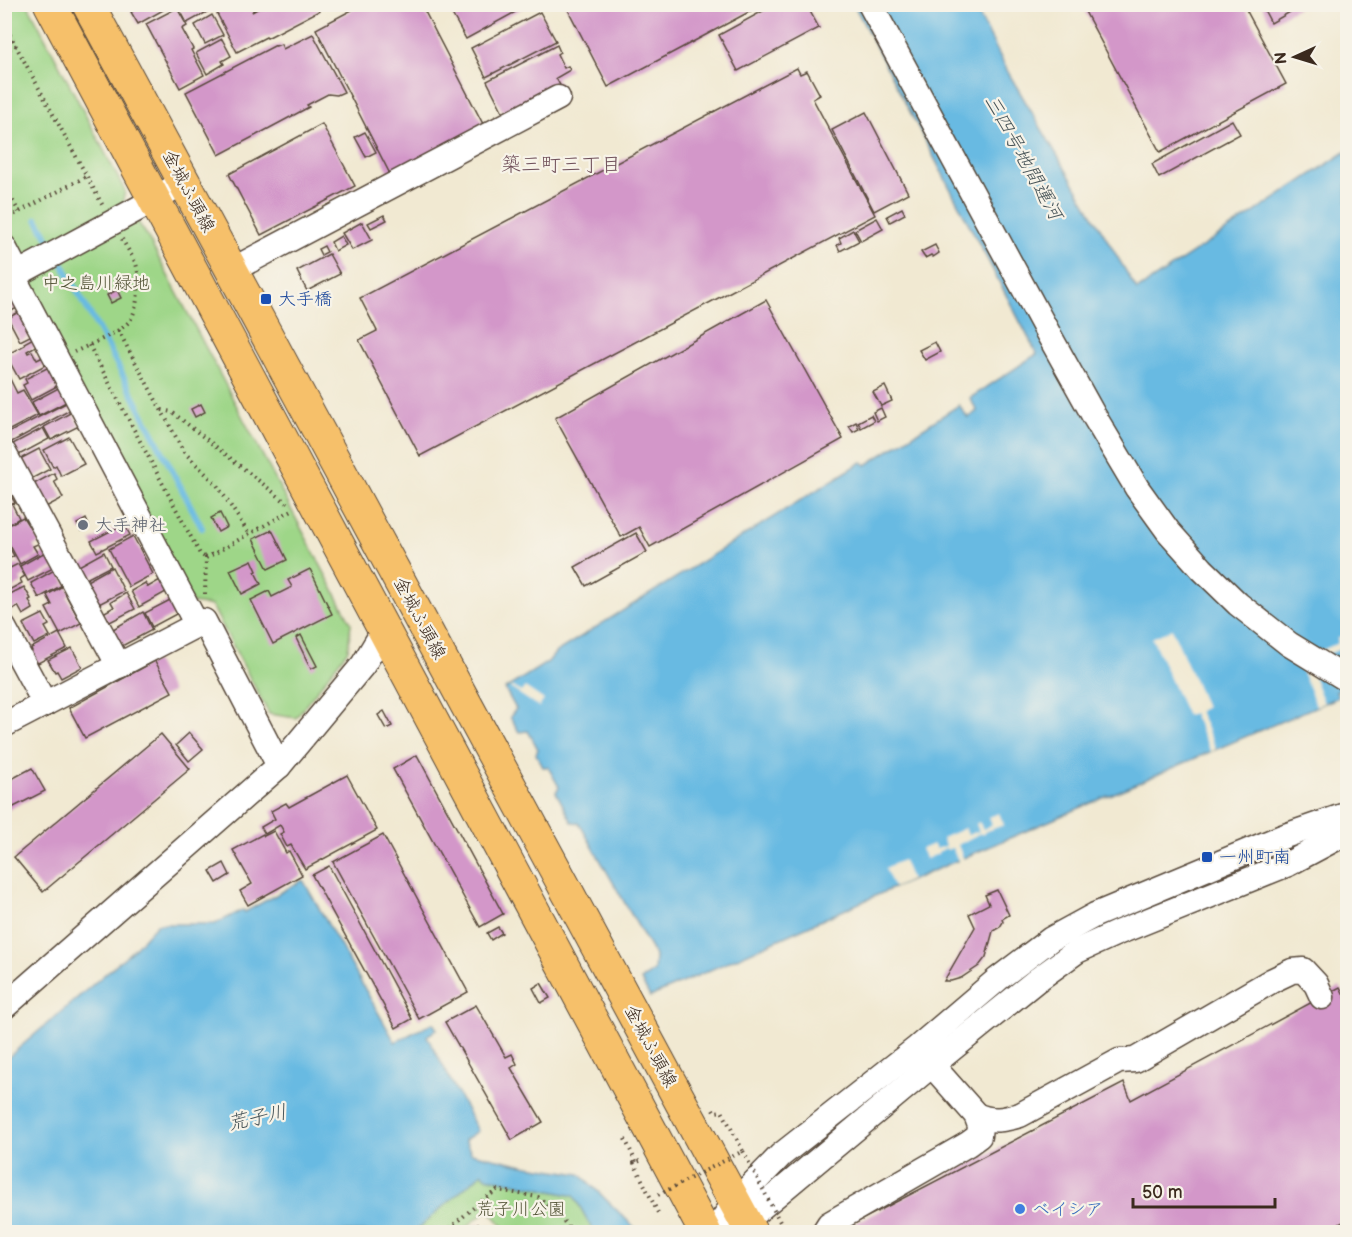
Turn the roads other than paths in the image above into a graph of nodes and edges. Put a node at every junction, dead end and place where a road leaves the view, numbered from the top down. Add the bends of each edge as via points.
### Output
1 (50, 4) edge
2 (88, 4) edge
3 (870, 4) edge
4 (558, 98) dead end
5 (184, 181) junction
6 (154, 200) junction
7 (4, 247) edge
8 (232, 270) junction
9 (17, 274) edge
10 (4, 453) edge
11 (201, 623) junction
12 (4, 628) edge
13 (384, 630) junction
14 (119, 666) junction
15 (1347, 680) edge
16 (45, 704) junction
17 (4, 725) edge
18 (279, 766) junction
19 (1347, 814) edge
20 (1347, 832) edge
21 (1322, 997) dead end
22 (4, 1007) edge
23 (924, 1057) junction
24 (976, 1115) junction
25 (739, 1222) edge
26 (705, 1233) edge
27 (714, 1233) edge
28 (824, 1233) edge

1 - 6 main road, 金城ふ頭線
2 - 5 main road, 金城ふ頭線
3 - 15 street via 1049,335 1137,488 1168,531 1238,604 1289,644
4 - 8 street
5 - 6 street
5 - 8 main road, 金城ふ頭線
6 - 9 street
6 - 13 main road, 金城ふ頭線
7 - 9 street
8 - 25 main road, 金城ふ頭線
9 - 11 street
10 - 14 street
11 - 14 street
11 - 18 street
12 - 16 street
13 - 18 street via 363,665
13 - 26 main road, 金城ふ頭線
14 - 16 street
16 - 17 street
18 - 22 street
19 - 23 street via 1095,915 1051,939 998,979
20 - 23 street via 1288,864 1077,951
21 - 24 street via 1303,970 1292,971 1135,1060 1119,1062 1020,1115 1004,1120
23 - 24 street
23 - 25 street via 781,1155
24 - 28 street via 979,1136 829,1224
25 - 27 street

